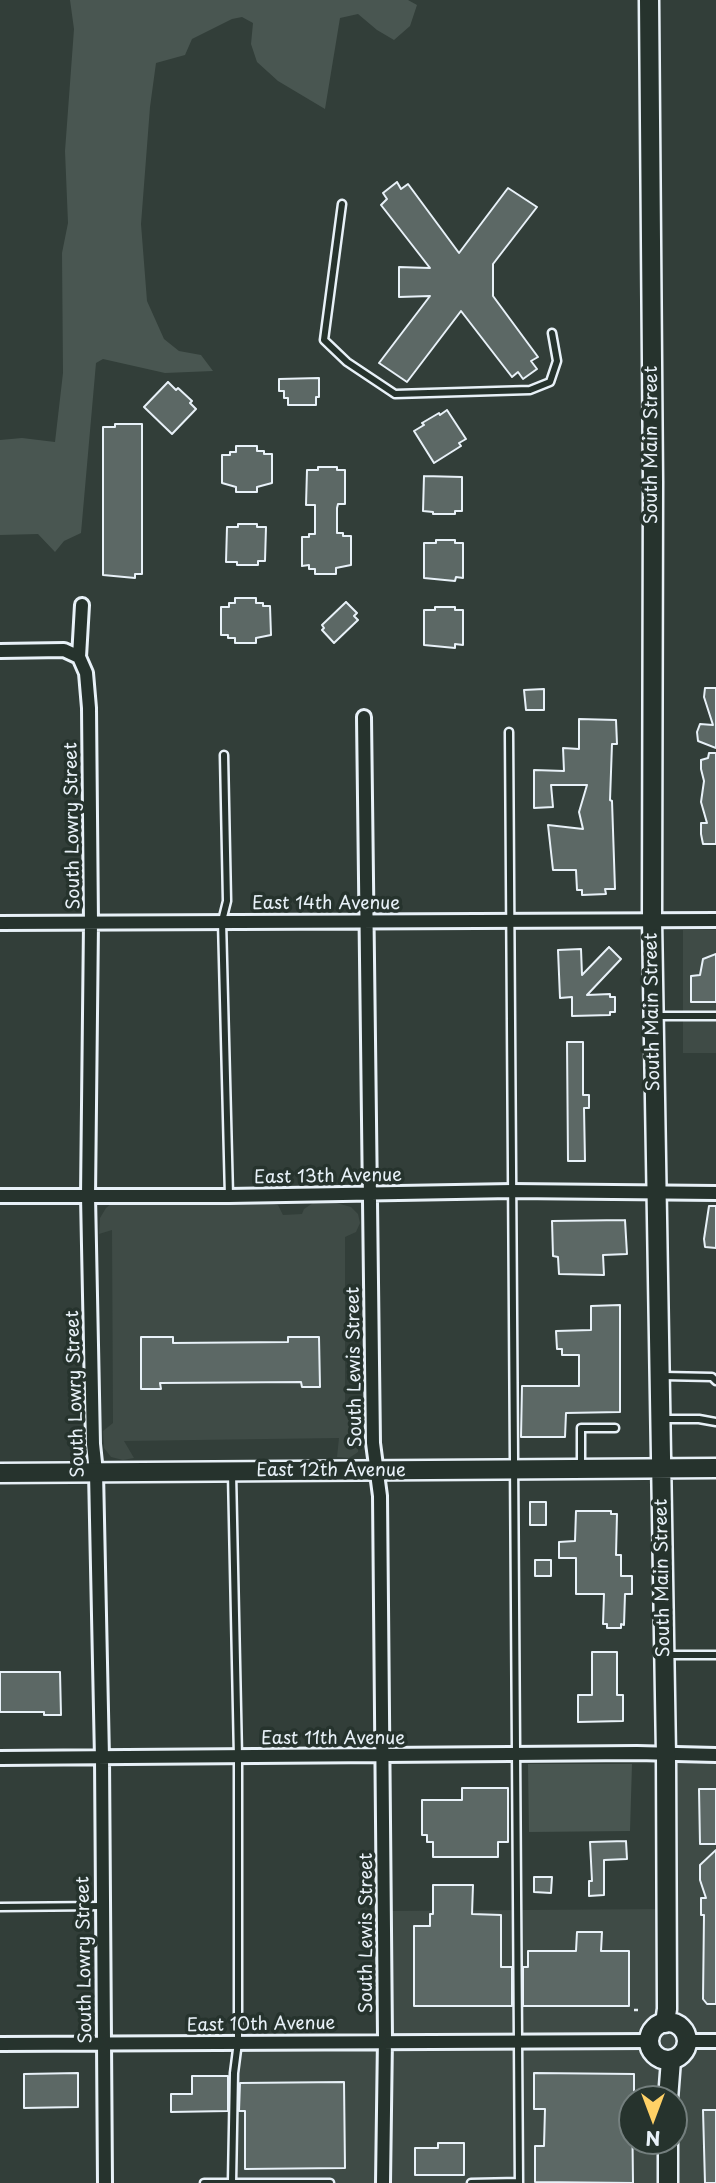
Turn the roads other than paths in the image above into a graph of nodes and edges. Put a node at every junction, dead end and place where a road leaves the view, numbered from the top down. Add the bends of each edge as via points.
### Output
1 (649, 0) edge
2 (342, 204) dead end
3 (552, 333) dead end
4 (82, 605) dead end
5 (0, 651) edge
6 (79, 657) junction
7 (364, 717) dead end
8 (509, 732) dead end
9 (224, 755) dead end
10 (366, 920) junction
11 (652, 920) junction
12 (716, 920) edge
13 (222, 921) junction
14 (510, 922) junction
15 (0, 923) edge
16 (91, 923) junction
17 (654, 1016) junction
18 (716, 1016) edge
19 (512, 1191) junction
20 (656, 1192) junction
21 (716, 1193) edge
22 (369, 1194) junction
23 (0, 1196) edge
24 (88, 1196) junction
25 (229, 1196) junction
26 (660, 1376) junction
27 (716, 1381) edge
28 (661, 1419) junction
29 (716, 1423) edge
30 (615, 1428) dead end
31 (662, 1468) junction
32 (716, 1468) edge
33 (581, 1469) junction
34 (514, 1470) junction
35 (232, 1471) junction
36 (376, 1471) junction
37 (96, 1472) junction
38 (0, 1474) edge
39 (664, 1655) junction
40 (716, 1655) edge
41 (666, 1754) junction
42 (382, 1755) junction
43 (516, 1755) junction
44 (716, 1755) edge
45 (238, 1757) junction
46 (0, 1758) edge
47 (102, 1758) junction
48 (102, 1906) junction
49 (0, 1907) edge
50 (665, 2023) junction
51 (518, 2040) junction
52 (385, 2041) junction
53 (649, 2041) junction
54 (687, 2041) junction
55 (716, 2041) edge
56 (238, 2042) junction
57 (0, 2043) edge
58 (104, 2044) junction
59 (671, 2060) junction
60 (668, 2085) edge
61 (668, 2155) edge
62 (232, 2182) edge
63 (105, 2183) edge
64 (204, 2183) edge
65 (330, 2183) edge
66 (383, 2183) edge
67 (471, 2183) edge
68 (519, 2183) edge
69 (668, 2183) edge

1 - 11 main road, South Main Street
2 - 3 lane via 324,340 372,380 395,394 530,390 550,382 557,361
4 - 6 street, South Lowry Street
5 - 6 street via 64,650
6 - 16 street, South Lowry Street via 86,673 89,708
7 - 10 street, South Lewis Street
8 - 14 lane
9 - 13 lane via 227,901
10 - 13 street, East 14th Avenue
10 - 14 street, East 14th Avenue
10 - 22 street, South Lewis Street
11 - 12 street, East 14th Avenue
11 - 14 street, East 14th Avenue
11 - 17 main road, South Main Street
13 - 16 street, East 14th Avenue
13 - 25 lane
14 - 19 lane
15 - 16 street, East 14th Avenue
16 - 24 street, South Lowry Street
17 - 18 lane
17 - 20 main road, South Main Street
19 - 20 street, East 13th Avenue
19 - 22 street, East 13th Avenue
19 - 34 lane
20 - 21 street, East 13th Avenue
20 - 26 main road, South Main Street
22 - 25 street, East 13th Avenue
22 - 36 street, South Lewis Street
23 - 24 street, East 13th Avenue
24 - 25 street, East 13th Avenue
24 - 37 street, South Lowry Street
26 - 27 lane via 712,1377
26 - 28 main road, South Main Street
28 - 29 lane
28 - 31 main road, South Main Street
30 - 33 lane via 581,1428
31 - 32 main road, East 12th Avenue
31 - 33 main road, East 12th Avenue
31 - 39 main road, South Main Street
33 - 34 main road, East 12th Avenue
34 - 36 main road, East 12th Avenue
34 - 43 lane
35 - 36 main road, East 12th Avenue
35 - 37 main road, East 12th Avenue
35 - 45 lane
36 - 42 street, South Lewis Street
37 - 38 main road, East 12th Avenue
37 - 47 street, South Lowry Street
39 - 40 lane
39 - 41 main road, South Main Street
41 - 43 street, East 11th Avenue
41 - 44 street, East 11th Avenue
41 - 50 main road, South Main Street
42 - 43 street, East 11th Avenue
42 - 45 street, East 11th Avenue
42 - 52 street, South Lewis Street
43 - 51 lane
45 - 47 street, East 11th Avenue
45 - 56 lane
46 - 47 street, East 11th Avenue
47 - 48 street, South Lowry Street
48 - 49 lane
48 - 58 street, South Lowry Street
50 - 53 main road via 653,2029
50 - 54 main road via 677,2025
51 - 52 street, East 10th Avenue
51 - 53 street, East 10th Avenue
51 - 68 lane
52 - 56 street, East 10th Avenue
52 - 66 street, South Lewis Street
53 - 59 main road via 653,2053
54 - 55 street
54 - 59 main road via 682,2053
56 - 58 street, East 10th Avenue
56 - 62 lane
57 - 58 street, East 10th Avenue
58 - 63 street, South Lowry Street
59 - 60 main road
61 - 69 main road
62 - 64 lane
62 - 65 lane
67 - 68 lane

